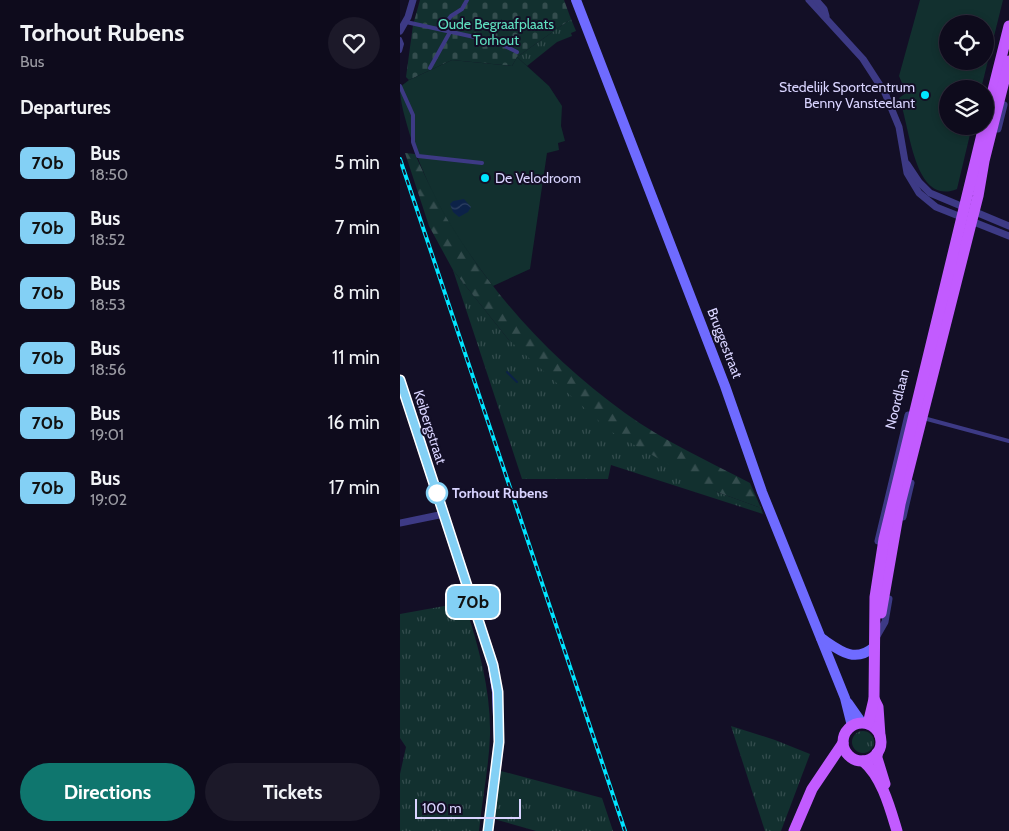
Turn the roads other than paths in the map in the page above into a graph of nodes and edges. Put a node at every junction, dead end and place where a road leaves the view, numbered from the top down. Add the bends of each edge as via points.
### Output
1 (414, 0) edge
2 (467, 0) edge
3 (576, 0) edge
4 (809, 0) edge
5 (816, 0) edge
6 (826, 17) junction
7 (406, 22) junction
8 (1009, 26) edge
9 (400, 31) edge
10 (450, 32) junction
11 (400, 38) edge
12 (400, 51) edge
13 (517, 52) dead end
14 (1009, 61) edge
15 (430, 68) dead end
16 (1009, 84) edge
17 (400, 86) edge
18 (994, 86) edge
19 (982, 135) edge
20 (482, 163) dead end
21 (979, 189) junction
22 (967, 214) junction
23 (1009, 226) edge
24 (1009, 236) edge
25 (400, 380) edge
26 (925, 403) junction
27 (927, 419) junction
28 (1009, 441) edge
29 (444, 514) junction
30 (400, 523) edge
31 (820, 638) junction
32 (875, 641) junction
33 (874, 699) junction
34 (861, 724) junction
35 (880, 736) junction
36 (843, 743) junction
37 (878, 753) junction
38 (859, 760) junction
39 (826, 769) junction
40 (886, 798) junction
41 (488, 831) edge
42 (794, 831) edge
43 (898, 831) edge

1 - 7 street
2 - 10 lane via 462,9 450,16
3 - 31 street, Bruggestraat
4 - 6 street
5 - 6 street via 824,8
6 - 22 street via 869,67 885,93 899,128 906,162 919,182
7 - 9 street
7 - 10 lane
8 - 18 main road
10 - 13 lane via 497,42
10 - 15 lane
11 - 12 lane
14 - 21 main road, Noordlaan
16 - 21 street, Noordlaan via 986,176
17 - 20 lane via 413,115 413,142 418,156
19 - 22 main road, Noordlaan
21 - 22 main road, Noordlaan
22 - 23 street
22 - 24 street
22 - 26 main road, Noordlaan
22 - 32 main road, Noordlaan via 954,246 880,560 875,597
25 - 29 street, Keibergstraat
26 - 27 street, Noordlaan
26 - 32 main road, Noordlaan via 895,526
27 - 28 lane
27 - 32 street, Noordlaan via 900,528 887,614
29 - 30 street
29 - 41 street, Keibergstraat via 485,636 498,692 499,742
31 - 32 street via 852,656 861,655
31 - 34 street, Bruggestraat via 845,698
32 - 33 main road, Noordlaan
33 - 34 main road, Noordlaan
33 - 35 main road, Noordlaan via 878,707
34 - 35 main road via 875,729
34 - 36 main road via 845,733
35 - 37 main road
36 - 38 main road via 847,753
36 - 39 main road
37 - 38 main road
37 - 40 main road
38 - 39 main road via 841,759
38 - 40 main road via 870,768
39 - 42 main road via 812,788
40 - 43 main road

